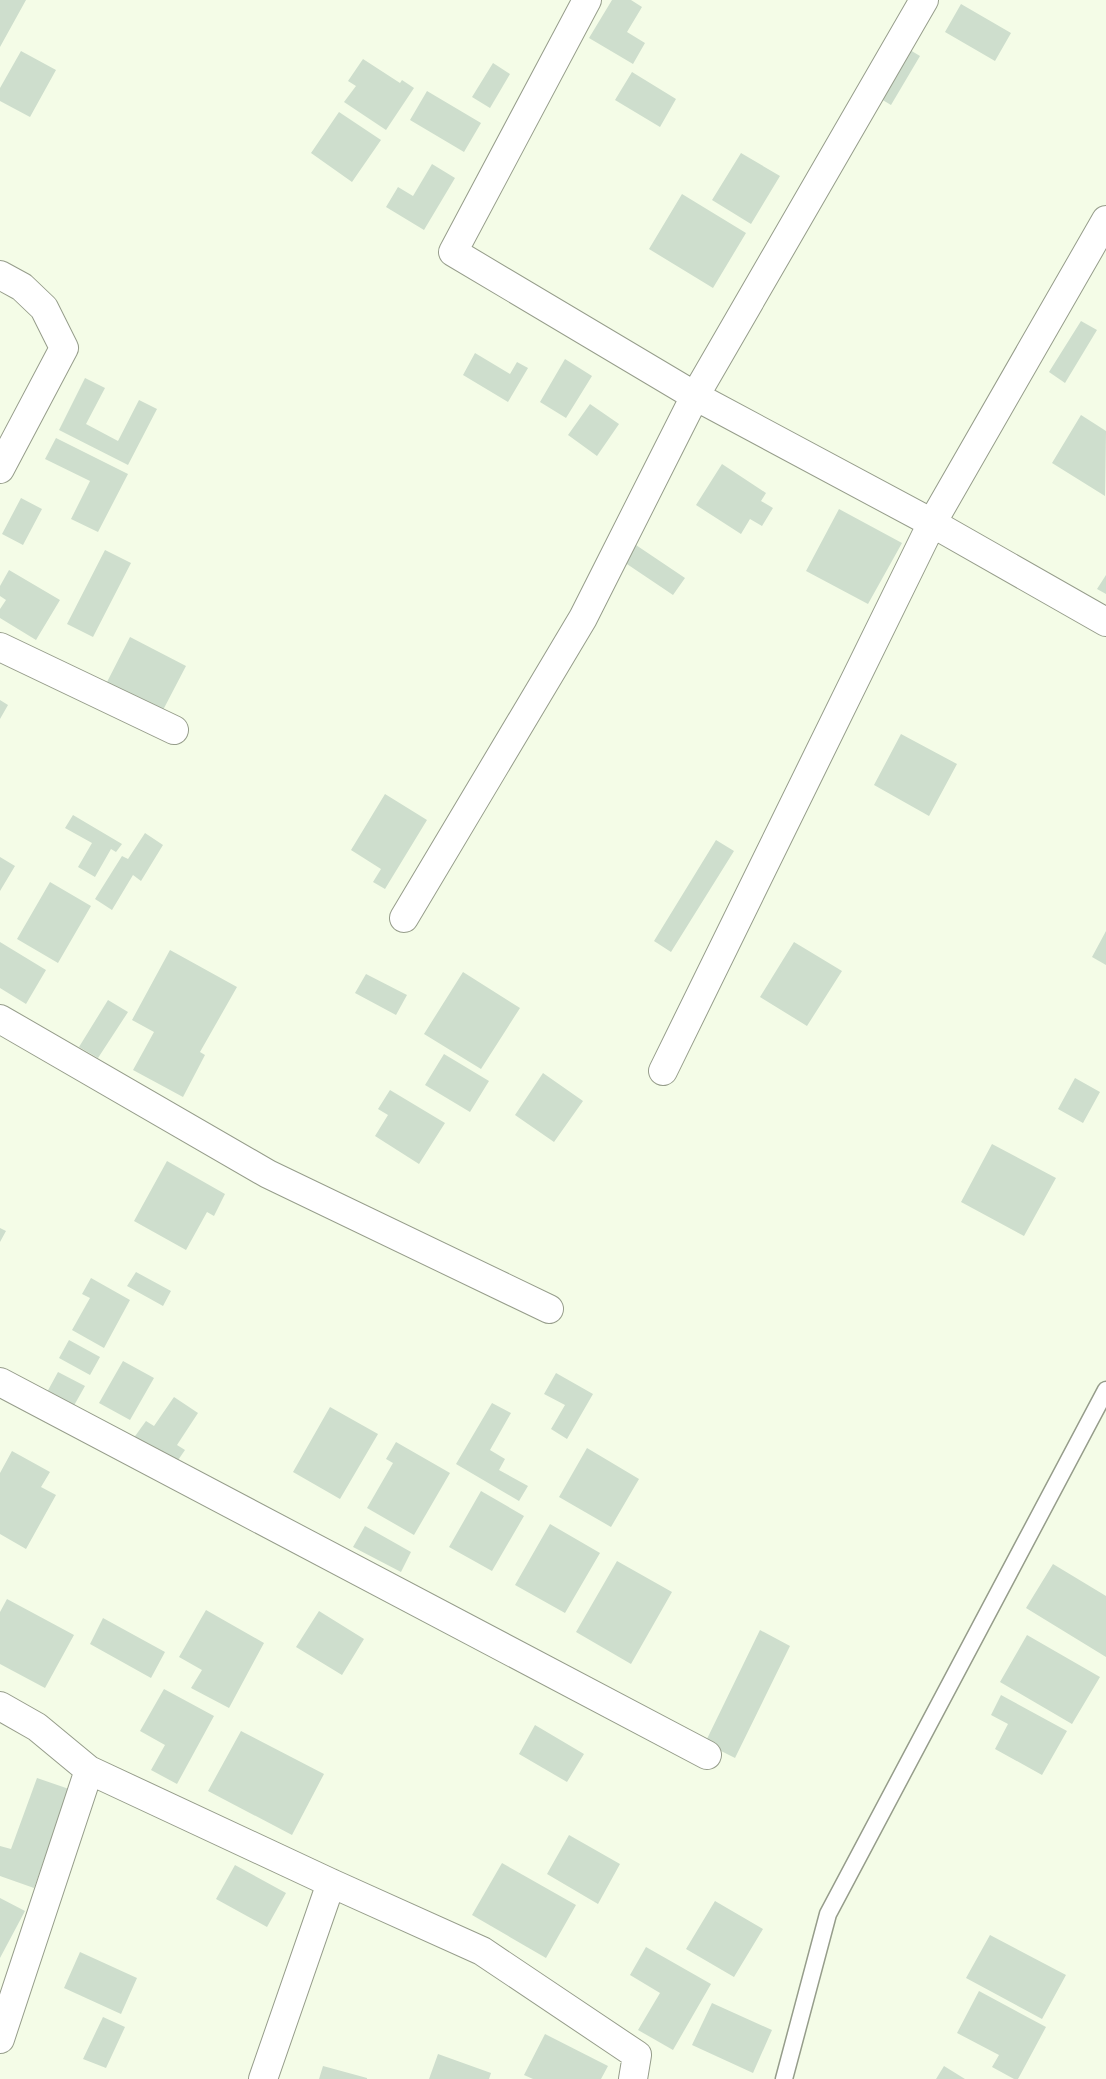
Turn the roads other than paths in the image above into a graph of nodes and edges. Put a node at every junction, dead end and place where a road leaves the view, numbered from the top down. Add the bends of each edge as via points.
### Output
1 (587, 0) edge
2 (924, 0) edge
3 (1106, 220) edge
4 (0, 275) edge
5 (695, 396) junction
6 (0, 469) edge
7 (932, 523) junction
8 (1106, 622) edge
9 (0, 647) edge
10 (174, 730) dead end
11 (404, 918) dead end
12 (0, 1018) edge
13 (663, 1071) dead end
14 (549, 1309) dead end
15 (0, 1382) edge
16 (1106, 1390) edge
17 (0, 1706) edge
18 (707, 1755) dead end
19 (89, 1770) junction
20 (331, 1883) junction
21 (0, 2040) edge
22 (264, 2079) edge
23 (633, 2079) edge
24 (784, 2079) edge

1 - 5 street via 453,252
2 - 5 street
3 - 7 street
4 - 6 street via 22,287 44,308 64,348
5 - 7 street
5 - 11 street via 583,618
7 - 8 street
7 - 13 street
9 - 10 street
12 - 14 street via 268,1174
15 - 18 street
16 - 24 lane via 828,1914
17 - 19 street via 37,1727
19 - 20 street
19 - 21 street
20 - 22 street
20 - 23 street via 482,1951 638,2055

